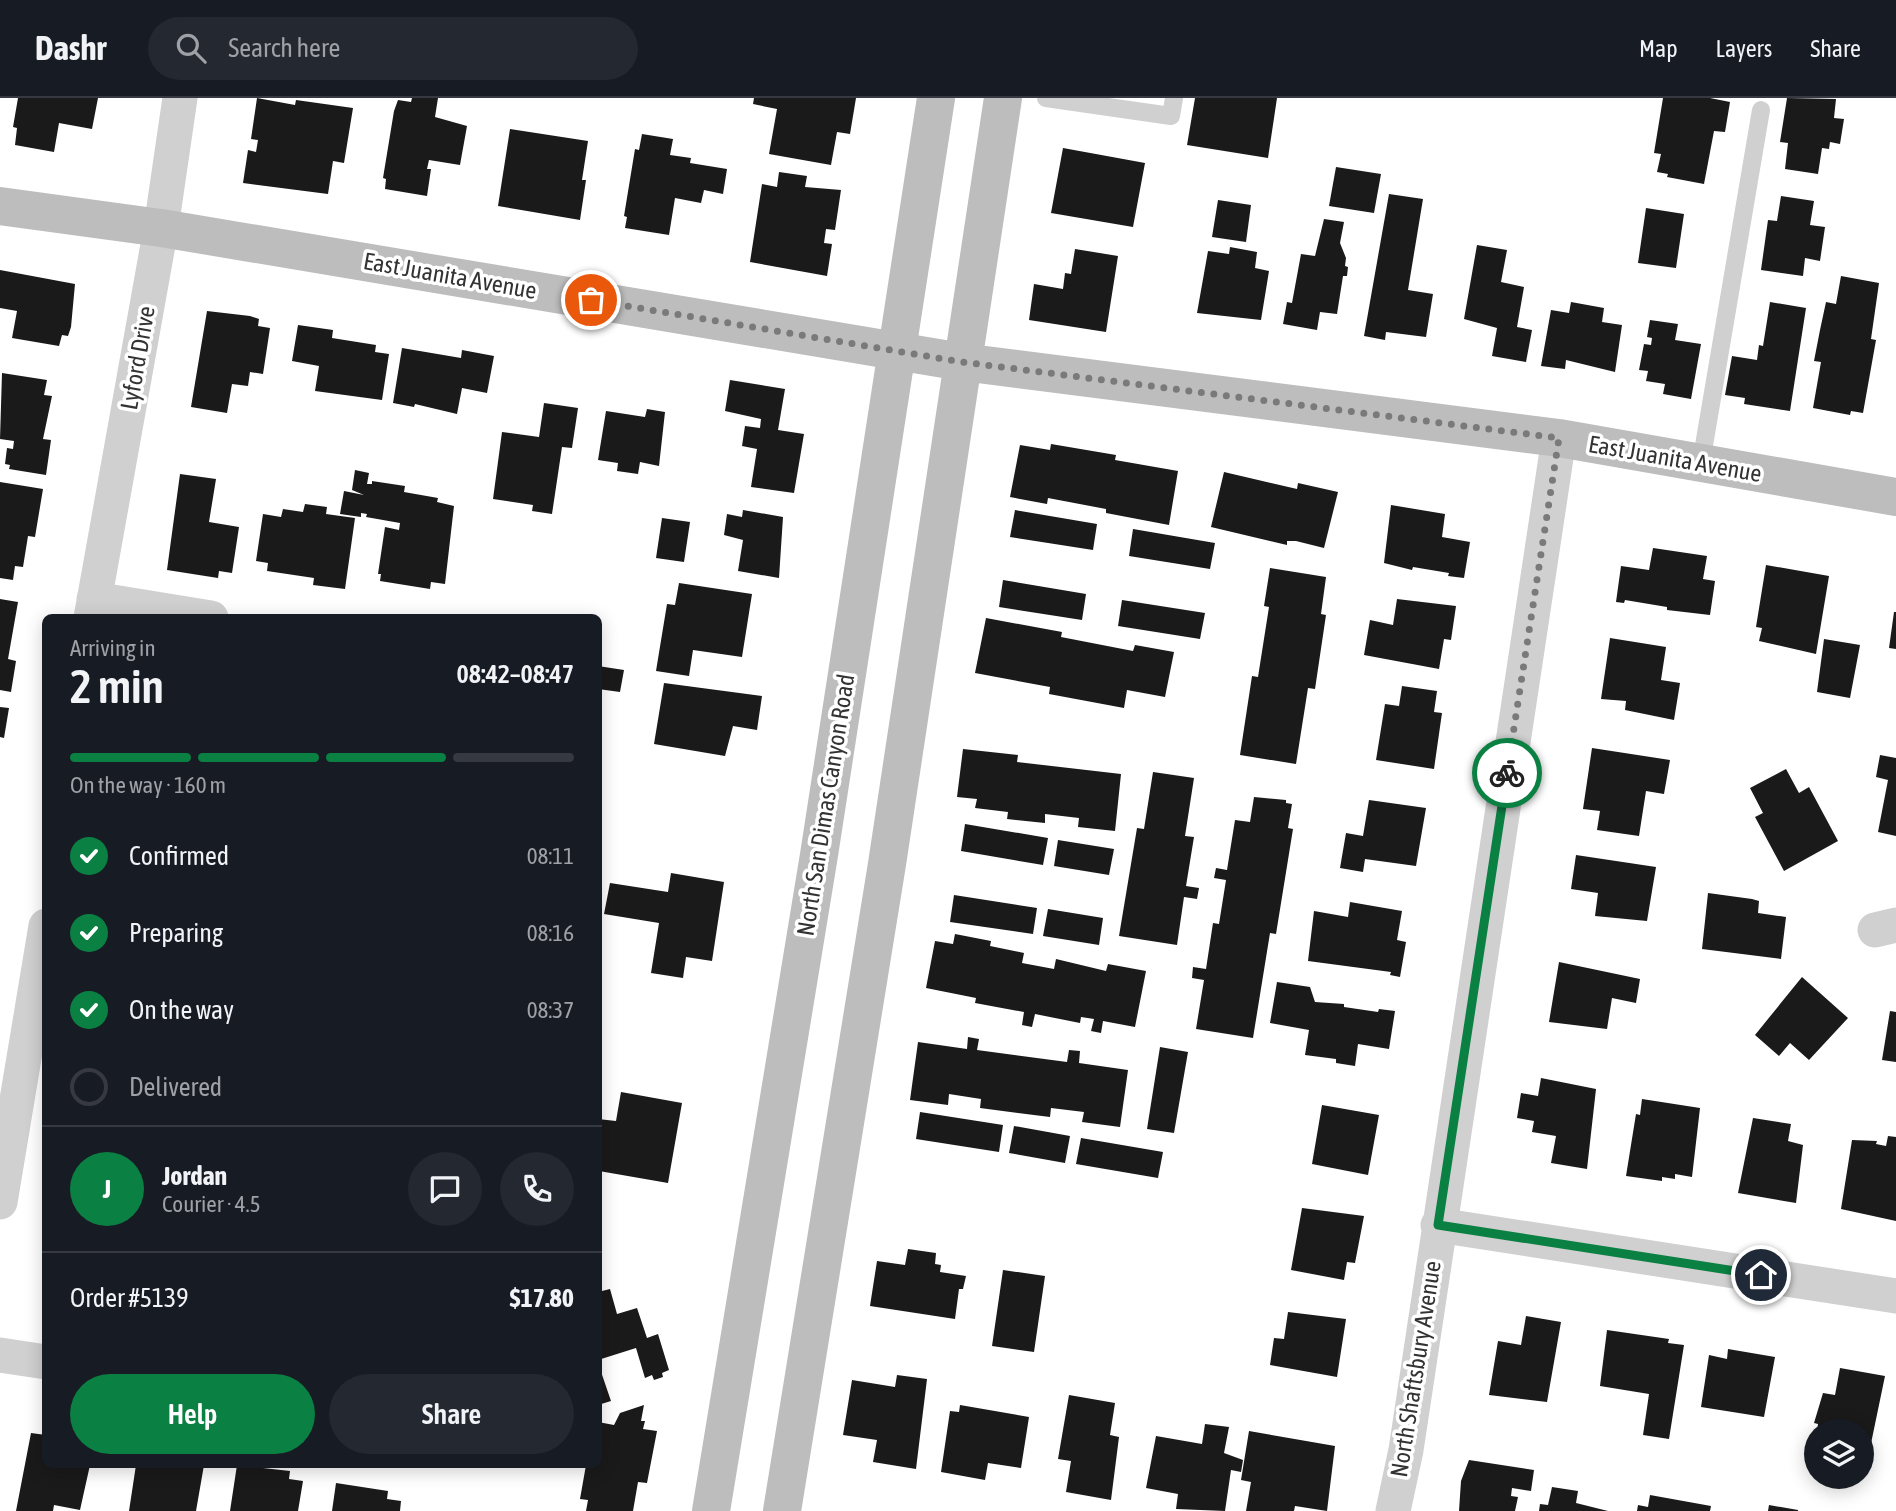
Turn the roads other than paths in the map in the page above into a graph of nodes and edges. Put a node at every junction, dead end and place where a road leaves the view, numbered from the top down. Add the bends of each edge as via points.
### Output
1 (180, 98) edge
2 (936, 98) edge
3 (1003, 98) edge
4 (1046, 98) edge
5 (1174, 98) edge
6 (1761, 110) dead end
7 (0, 206) edge
8 (162, 228) junction
9 (895, 351) junction
10 (962, 362) junction
11 (1559, 438) junction
12 (1701, 463) junction
13 (1896, 497) edge
14 (93, 608) edge
15 (164, 614) edge
16 (42, 976) edge
17 (0, 1202) edge
18 (1438, 1225) junction
19 (1896, 1296) edge
20 (0, 1354) edge
21 (42, 1361) edge
22 (717, 1510) edge
23 (782, 1511) edge
24 (1393, 1511) edge

1 - 8 street, Lyford Drive
2 - 9 main road, North San Dimas Canyon Road
3 - 10 main road
4 - 5 lane via 1171,116
6 - 12 lane
7 - 8 main road, East Juanita Avenue
8 - 9 main road, East Juanita Avenue
8 - 14 street, Lyford Drive
9 - 10 main road, East Juanita Avenue
9 - 22 main road, North San Dimas Canyon Road
10 - 11 main road, East Juanita Avenue
10 - 23 main road via 887,864
11 - 12 main road, East Juanita Avenue
11 - 18 street, North Shaftsbury Avenue
12 - 13 main road, East Juanita Avenue
14 - 15 street
16 - 17 street
18 - 19 street
18 - 24 street, North Shaftsbury Avenue
20 - 21 street

